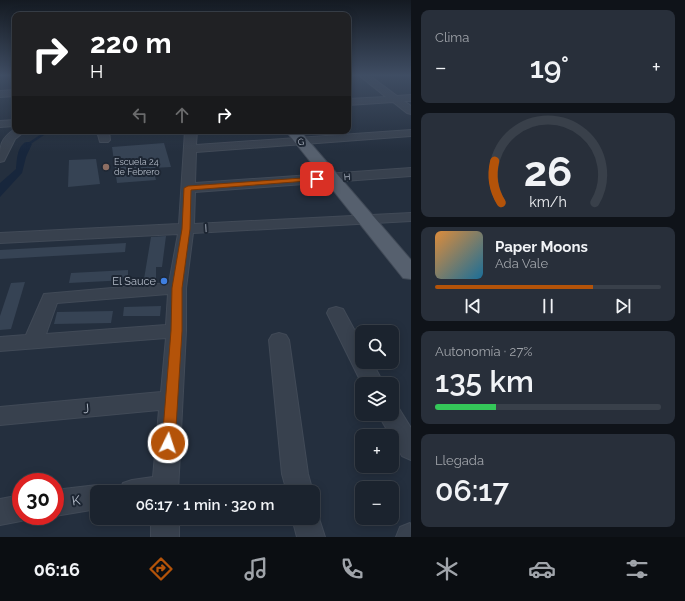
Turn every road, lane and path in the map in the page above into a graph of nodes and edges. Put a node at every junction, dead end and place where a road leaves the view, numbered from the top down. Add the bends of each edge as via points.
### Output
1 (363, 101) edge
2 (398, 101) edge
3 (351, 102) edge
4 (411, 112) edge
5 (12, 123) edge
6 (0, 124) edge
7 (411, 133) edge
8 (14, 134) edge
9 (297, 136) edge
10 (191, 140) edge
11 (0, 158) edge
12 (411, 172) edge
13 (332, 178) junction
14 (188, 188) junction
15 (411, 217) edge
16 (366, 220) junction
17 (186, 229) junction
18 (0, 238) edge
19 (411, 273) edge
20 (177, 288) junction
21 (336, 313) dead end
22 (176, 331) junction
23 (279, 340) dead end
24 (33, 342) junction
25 (0, 344) edge
26 (368, 377) edge
27 (171, 400) junction
28 (0, 416) edge
29 (394, 421) edge
30 (411, 449) edge
31 (165, 485) edge
32 (298, 485) edge
33 (90, 498) edge
34 (64, 502) edge
35 (12, 510) edge
36 (0, 512) edge
37 (165, 525) edge
38 (308, 525) edge
39 (165, 537) edge
40 (311, 537) edge

1 - 3 street
2 - 4 street
5 - 6 street
7 - 9 street, G
8 - 11 street via 10,137
9 - 10 street, G
9 - 13 main road
10 - 14 street
12 - 13 street, H
13 - 14 street, H
13 - 16 main road
14 - 17 street
15 - 16 street, I
16 - 17 street, I
16 - 19 main road
17 - 18 street, I
17 - 20 street
20 - 22 street
20 - 24 street via 50,298
21 - 26 street
22 - 24 street
22 - 27 street
23 - 32 street
24 - 25 street
27 - 28 street, J
27 - 31 street
29 - 30 street
33 - 34 street, K
35 - 36 street
37 - 39 street
38 - 40 street

